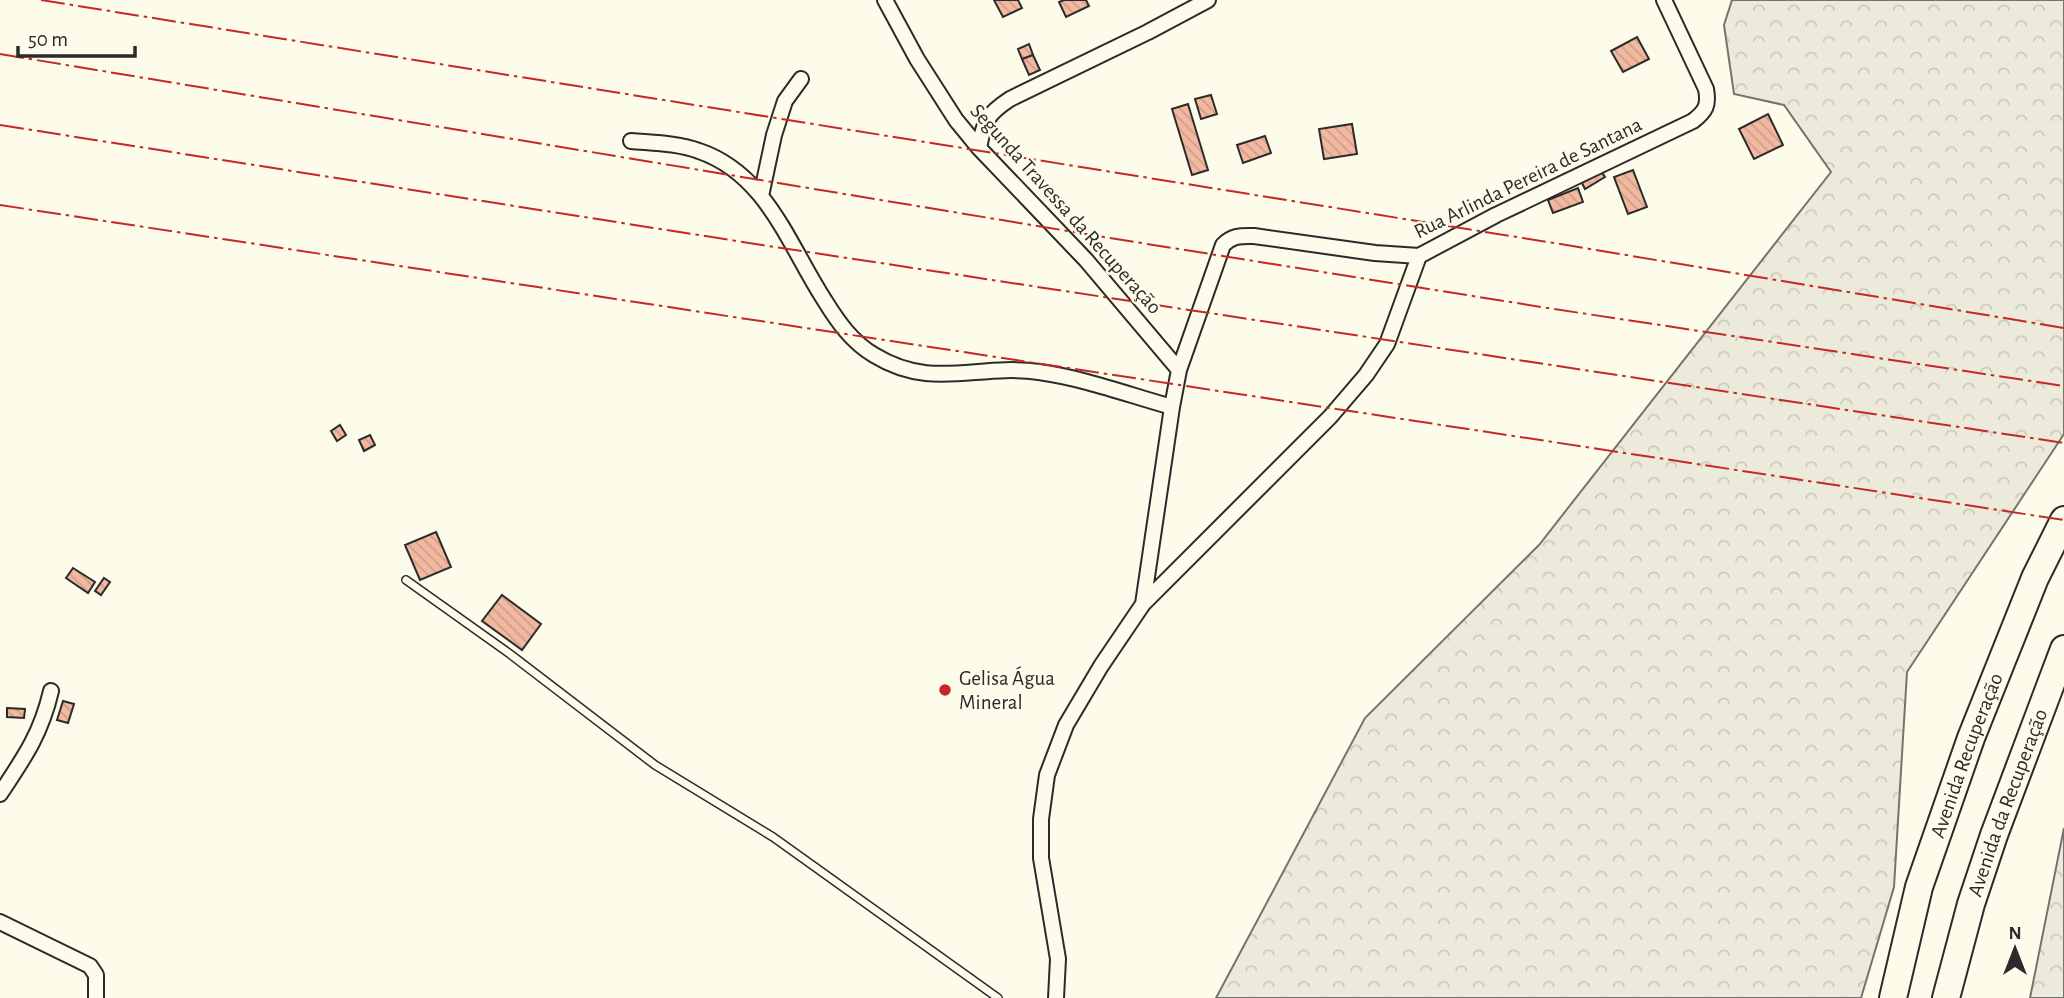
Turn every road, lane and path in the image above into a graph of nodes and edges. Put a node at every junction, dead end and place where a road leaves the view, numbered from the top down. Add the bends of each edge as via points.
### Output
1 (885, 0) edge
2 (1208, 0) edge
3 (1664, 0) edge
4 (801, 79) dead end
5 (631, 141) dead end
6 (979, 148) junction
7 (761, 196) junction
8 (1419, 256) junction
9 (1179, 370) junction
10 (1172, 407) junction
11 (2064, 520) edge
12 (406, 580) dead end
13 (1143, 604) junction
14 (2064, 649) edge
15 (51, 691) dead end
16 (0, 794) edge
17 (0, 922) edge
18 (96, 998) edge
19 (998, 998) edge
20 (1056, 998) edge
21 (1893, 998) edge
22 (1946, 998) edge

1 - 6 street, Segunda Travessa da Recuperação via 944,103
2 - 6 street via 1010,99 986,119
3 - 8 street, Rua Arlinda Pereira de Santana via 1706,89 1705,112
4 - 7 street via 785,102
5 - 7 street via 699,151 726,164
6 - 9 street, Segunda Travessa da Recuperação via 1086,260
7 - 10 street via 822,297 854,341 872,355 898,368 940,376 1040,372
8 - 9 street, Rua Arlinda Pereira de Santana via 1238,236 1229,239
8 - 13 street via 1387,344 1366,376
9 - 10 street
10 - 13 street
11 - 21 highway, Avenida Recuperação via 2035,578 1971,738 1919,887
12 - 19 lane via 655,765 773,837
13 - 20 street via 1066,725 1047,775 1041,858 1058,959
14 - 22 highway, Avenida da Recuperação via 1994,835
15 - 16 street via 34,742
17 - 18 street via 90,966 96,975

